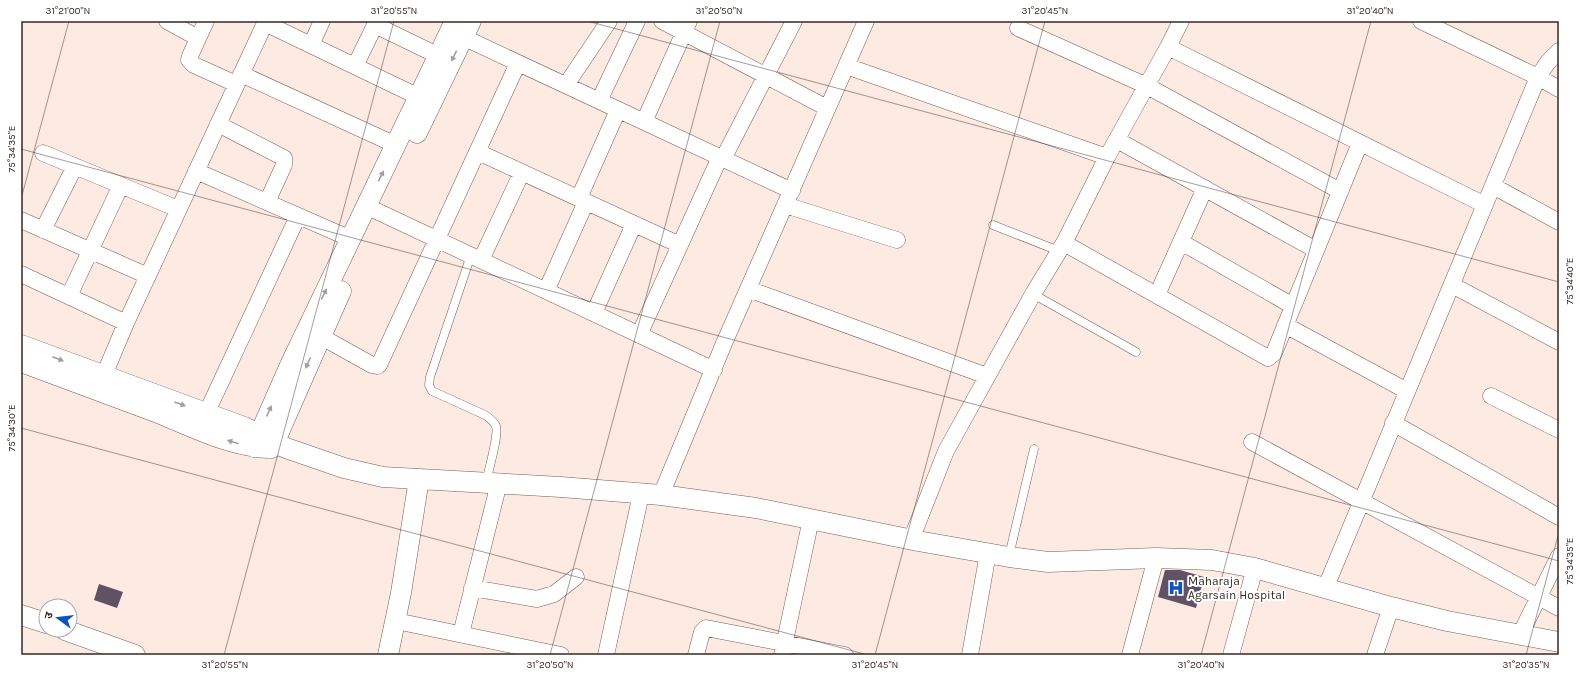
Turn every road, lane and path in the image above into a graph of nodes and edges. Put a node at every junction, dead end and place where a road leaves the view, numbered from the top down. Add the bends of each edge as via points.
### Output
1 (167, 21) edge
2 (206, 21) edge
3 (322, 21) edge
4 (609, 21) edge
5 (637, 21) edge
6 (662, 21) edge
7 (794, 21) edge
8 (866, 21) edge
9 (1181, 21) edge
10 (1421, 21) edge
11 (265, 22) edge
12 (376, 23) edge
13 (687, 27) edge
14 (460, 28) edge
15 (1018, 28) dead end
16 (198, 38) junction
17 (311, 45) junction
18 (1168, 47) junction
19 (1559, 51) edge
20 (439, 56) junction
21 (518, 63) junction
22 (355, 66) junction
23 (846, 66) junction
24 (766, 75) junction
25 (1538, 77) junction
26 (239, 79) junction
27 (566, 85) junction
28 (1146, 86) junction
29 (1559, 89) edge
30 (419, 97) junction
31 (599, 101) junction
32 (828, 108) junction
33 (618, 110) junction
34 (644, 122) junction
35 (218, 124) junction
36 (1117, 140) junction
37 (1360, 143) junction
38 (396, 145) junction
39 (478, 152) junction
40 (43, 153) dead end
41 (1107, 157) junction
42 (722, 158) junction
43 (75, 166) junction
44 (196, 171) junction
45 (522, 172) junction
46 (121, 185) junction
47 (1492, 186) junction
48 (1205, 188) junction
49 (1340, 191) junction
50 (788, 198) junction
51 (582, 200) junction
52 (267, 202) junction
53 (1484, 205) junction
54 (178, 209) junction
55 (373, 209) junction
56 (298, 216) junction
57 (21, 220) edge
58 (1559, 222) edge
59 (634, 224) junction
60 (993, 225) dead end
61 (43, 230) junction
62 (351, 239) junction
63 (437, 239) junction
64 (897, 240) dead end
65 (1181, 242) junction
66 (680, 245) junction
67 (1061, 247) junction
68 (90, 250) junction
69 (1316, 250) junction
70 (476, 258) junction
71 (21, 274) edge
72 (148, 276) junction
73 (1452, 286) junction
74 (748, 289) junction
75 (546, 291) junction
76 (1033, 294) junction
77 (1157, 295) junction
78 (68, 296) junction
79 (1293, 306) junction
80 (594, 313) junction
81 (126, 323) junction
82 (1285, 325) junction
83 (639, 334) junction
84 (320, 336) junction
85 (1559, 342) edge
86 (21, 346) edge
87 (1136, 352) dead end
88 (21, 362) edge
89 (714, 370) junction
90 (987, 376) junction
91 (100, 383) junction
92 (1407, 391) junction
93 (1491, 396) dead end
94 (206, 414) junction
95 (1393, 423) junction
96 (1559, 430) edge
97 (1252, 442) dead end
98 (269, 444) junction
99 (1034, 449) dead end
100 (419, 479) junction
101 (492, 483) junction
102 (641, 494) junction
103 (661, 495) junction
104 (1361, 500) junction
105 (1559, 518) edge
106 (811, 520) junction
107 (911, 540) junction
108 (988, 554) junction
109 (1559, 556) edge
110 (1009, 557) junction
111 (1156, 558) junction
112 (1255, 568) junction
113 (576, 577) dead end
114 (472, 588) junction
115 (1325, 589) junction
116 (1538, 597) junction
117 (1391, 607) junction
118 (1559, 608) edge
119 (21, 615) edge
120 (396, 620) junction
121 (38, 621) edge
122 (461, 634) junction
123 (78, 635) edge
124 (1520, 635) junction
125 (1559, 642) edge
126 (497, 648) edge
127 (783, 649) edge
128 (1134, 654) edge
129 (135, 655) edge
130 (388, 655) edge
131 (561, 655) edge
132 (606, 655) edge
133 (696, 655) edge
134 (844, 655) edge
135 (970, 655) edge
136 (1231, 655) edge
137 (1375, 655) edge

1 - 16 street
2 - 16 street
3 - 17 street
4 - 27 street
5 - 31 street
6 - 13 street
7 - 24 street
8 - 23 street
9 - 18 street
10 - 25 street
11 - 17 street
11 - 26 street
12 - 20 street
12 - 22 street
13 - 24 street
13 - 34 street
14 - 20 street
14 - 21 street
14 -> 55 street
15 - 28 street
16 - 26 street via 190,56 191,63
17 - 22 street
18 - 28 street
18 - 37 street
19 - 25 street
20 - 30 street
21 - 27 street
21 - 39 street
22 - 30 street
23 - 32 street
23 - 41 street
24 - 32 street
24 - 42 street
25 - 29 street
25 - 47 street
26 - 35 street
26 - 38 street
27 - 31 street
28 - 36 street
28 - 49 street
30 - 38 street
31 - 33 street
32 - 50 street
33 - 34 street
33 - 51 street
34 - 42 street
35 - 44 street
35 - 52 street via 284,158 284,165
36 - 41 street
36 - 48 street
37 - 49 street
37 - 53 street
55 -> 38 street
39 - 45 street
39 - 63 street
40 - 43 street
41 - 67 street
42 - 50 street
42 - 66 street
43 - 46 street
43 - 61 street
44 - 52 street
44 - 54 street
45 - 51 street
45 - 70 street
46 - 54 street
46 - 68 street
47 - 53 street
47 - 58 street
48 - 65 street
48 - 69 street
49 - 69 street
50 - 64 street
50 - 74 street
51 - 59 street
51 - 75 street
52 - 56 street
53 - 73 street
54 - 72 street
55 - 62 street
55 - 63 street
55 - 84 street
56 - 62 street
56 - 94 street
57 - 61 street
59 - 66 street
59 - 80 street
60 - 67 lane
61 - 68 street
98 -> 62 street via 291,363
63 - 70 street
63 - 84 street via 380,365 372,365
65 - 77 street
65 - 79 street
66 - 83 street
67 - 76 street
67 - 77 street
68 - 72 street
68 - 78 street
69 - 79 street
70 - 75 street
70 - 101 lane via 429,385 432,391 485,415 496,426
71 - 78 street
72 - 81 street
73 - 85 street
73 - 92 street
74 - 89 street
74 - 90 street
75 - 80 street
76 - 87 lane
76 - 90 street
77 - 82 street via 1268,358 1274,354
78 - 81 street
79 - 82 street
80 - 83 street
81 - 91 street
82 - 92 street
83 - 89 street
84 -> 98 street
86 -> 91 street
88 - 91 street
89 - 103 street
90 - 107 street via 946,451
91 -> 94 street
98 -> 91 street via 224,439
92 - 95 street
93 - 96 street
94 - 98 street
95 - 104 street
95 - 105 street
97 - 104 street
98 - 100 street via 364,473
99 - 110 lane
100 - 101 street
100 - 120 street
101 - 102 street
101 - 114 street
102 - 103 street
102 - 132 street
103 - 106 street via 756,508
104 - 115 street
104 - 116 street
106 - 107 street
106 - 127 street
107 - 108 street
108 - 110 street
108 - 135 street
109 - 116 street
110 - 111 street via 1048,562
111 - 112 street via 1212,560
111 - 128 street
112 - 115 street
112 - 136 street
113 - 114 street via 554,594 538,599
114 - 122 street
115 - 117 street
116 - 118 street
116 - 124 street
117 - 124 street via 1446,621
117 - 137 street
119 - 121 street
120 - 122 street
120 - 130 street
122 - 126 street
123 - 129 street
124 - 125 street
126 - 131 street
127 - 133 street via 706,628 702,632
127 - 134 street

